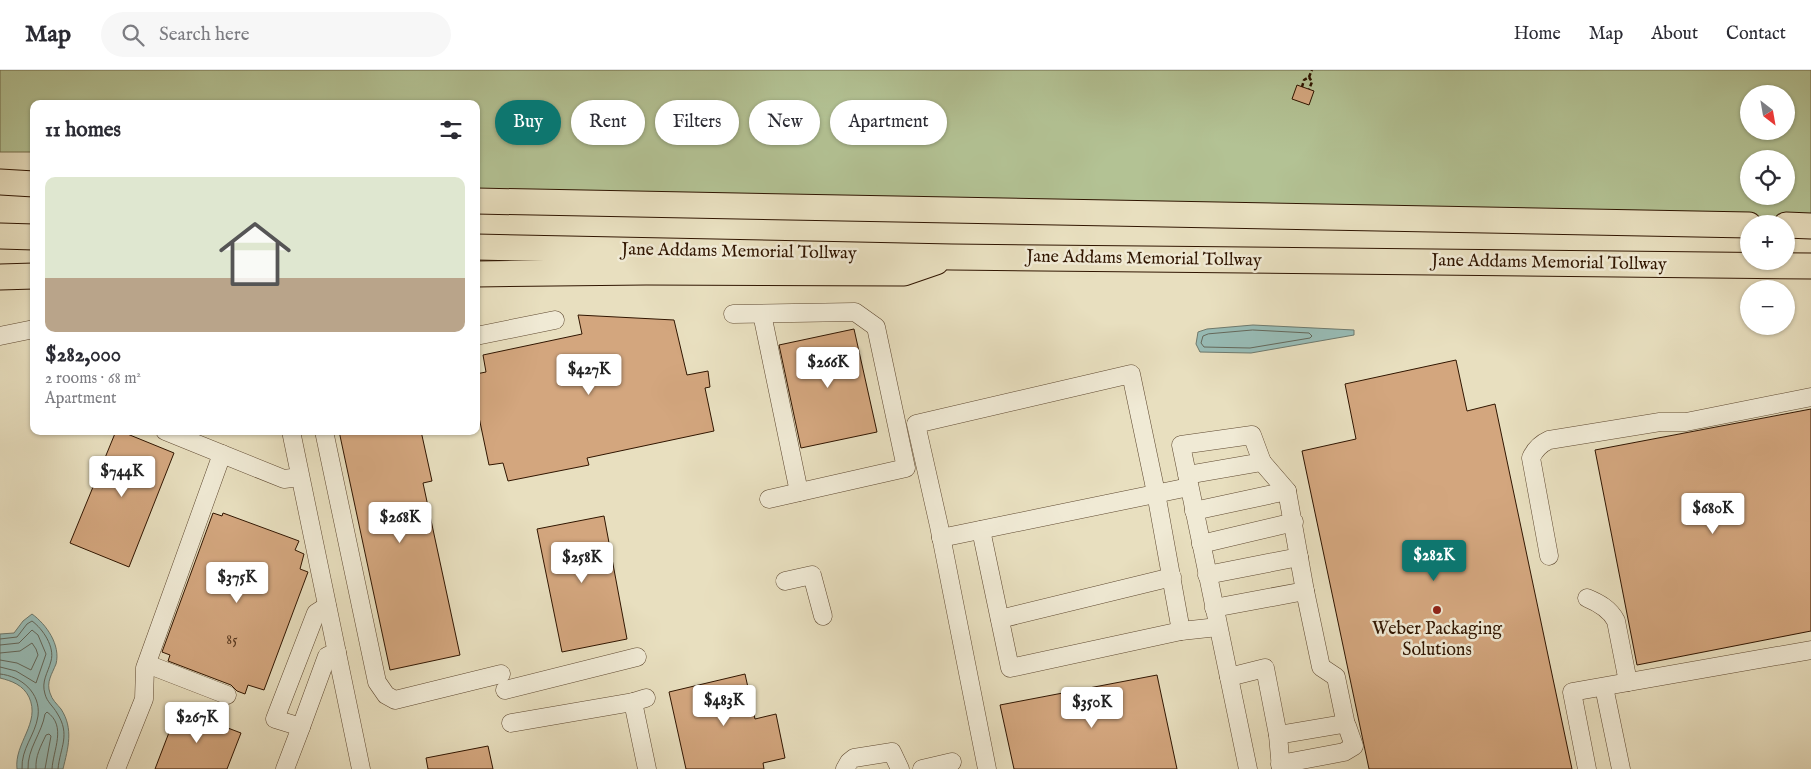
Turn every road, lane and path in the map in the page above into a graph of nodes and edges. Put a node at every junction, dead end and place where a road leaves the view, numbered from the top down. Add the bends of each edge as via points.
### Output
1 (1312, 70) edge
2 (1309, 76) junction
3 (1302, 87) dead end
4 (1310, 89) dead end
5 (0, 182) edge
6 (30, 184) edge
7 (0, 192) edge
8 (30, 193) edge
9 (480, 201) edge
10 (1740, 225) edge
11 (1795, 225) edge
12 (1811, 226) edge
13 (0, 236) edge
14 (30, 237) edge
15 (480, 247) edge
16 (952, 256) junction
17 (1811, 266) edge
18 (480, 274) edge
19 (30, 276) edge
20 (0, 277) edge
21 (733, 314) dead end
22 (762, 314) junction
23 (555, 320) dead end
24 (30, 330) edge
25 (480, 335) edge
26 (0, 336) edge
27 (1811, 397) edge
28 (175, 435) edge
29 (292, 435) edge
30 (325, 435) edge
31 (222, 454) junction
32 (1262, 462) junction
33 (300, 477) junction
34 (1188, 481) junction
35 (1287, 491) junction
36 (798, 492) junction
37 (1156, 493) junction
38 (769, 499) dead end
39 (1194, 511) junction
40 (1294, 522) junction
41 (981, 530) junction
42 (941, 538) junction
43 (1201, 544) junction
44 (1549, 556) dead end
45 (1299, 557) junction
46 (1208, 575) junction
47 (1172, 577) junction
48 (785, 581) dead end
49 (1305, 591) junction
50 (1587, 598) dead end
51 (327, 606) junction
52 (1214, 608) junction
53 (822, 616) dead end
54 (1000, 619) junction
55 (1218, 627) junction
56 (1182, 631) junction
57 (1811, 650) edge
58 (337, 652) junction
59 (637, 658) dead end
60 (147, 664) junction
61 (1229, 677) junction
62 (1628, 682) junction
63 (1604, 687) junction
64 (228, 695) dead end
65 (511, 722) dead end
66 (1346, 725) junction
67 (301, 727) junction
68 (1278, 735) junction
69 (952, 762) dead end
70 (1280, 767) edge
71 (116, 769) edge
72 (285, 769) edge
73 (361, 769) edge
74 (647, 769) edge
75 (845, 769) edge
76 (900, 769) edge
77 (922, 769) edge
78 (987, 769) edge
79 (1248, 769) edge
80 (1587, 769) edge
81 (1621, 769) edge

1 - 2 path
2 - 3 path
2 - 4 path via 1312,82
5 - 6 highway
7 - 8 highway
9 - 10 highway
11 - 12 highway
13 - 14 highway
15 - 16 highway, Jane Addams Memorial Tollway
16 - 17 highway, Jane Addams Memorial Tollway
16 - 18 highway via 904,274
19 - 20 highway
21 - 22 lane
22 - 36 lane
22 - 36 lane via 855,312 876,327 906,468
23 - 25 lane
24 - 26 lane
27 - 44 lane via 1686,422 1660,422 1548,440 1541,444 1531,458
28 - 31 lane
29 - 33 lane
30 - 59 lane via 377,682 386,695 395,700
31 - 33 lane via 284,479
31 - 60 lane
32 - 34 lane
32 - 34 lane via 1252,435 1180,445
32 - 35 lane
33 - 51 lane
34 - 37 lane
34 - 39 lane
35 - 39 lane
35 - 40 lane
36 - 38 lane
37 - 41 lane
37 - 42 lane via 1131,374 916,424
37 - 47 lane
39 - 43 lane
40 - 43 lane
40 - 45 lane
41 - 42 lane
41 - 54 lane
42 - 78 lane
43 - 46 lane
45 - 46 lane
45 - 49 lane
46 - 52 lane
47 - 54 lane
47 - 56 lane
48 - 53 lane via 812,575
49 - 52 lane
49 - 66 lane via 1321,667 1336,676
50 - 62 lane via 1601,604 1613,615
51 - 58 lane
51 - 67 lane via 316,613 275,719
52 - 55 lane
54 - 56 lane via 1010,668
55 - 56 lane
55 - 61 lane
57 - 62 lane
58 - 67 lane via 327,656
58 - 73 lane
60 - 64 lane
60 - 71 lane via 144,699
61 - 68 lane via 1265,668
61 - 79 lane
62 - 63 lane
63 - 80 lane via 1572,692
63 - 81 lane
65 - 74 lane via 640,700
66 - 68 lane via 1334,724
66 - 70 lane via 1354,746 1344,752
67 - 72 lane
68 - 70 lane
69 - 77 lane
75 - 76 lane via 854,758 892,752

